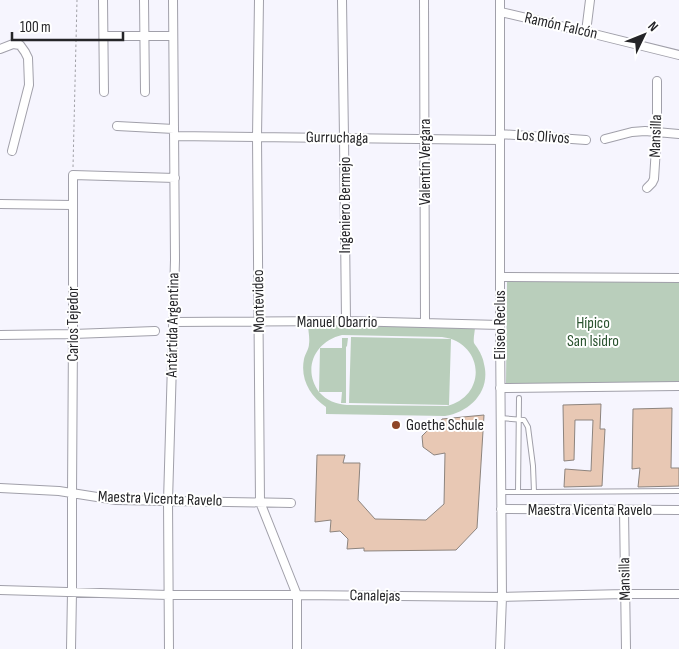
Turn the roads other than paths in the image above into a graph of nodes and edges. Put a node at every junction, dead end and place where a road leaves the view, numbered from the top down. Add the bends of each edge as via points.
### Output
1 (103, 0) edge
2 (144, 0) edge
3 (173, 0) edge
4 (259, 0) edge
5 (342, 0) edge
6 (424, 0) edge
7 (500, 0) edge
8 (590, 0) edge
9 (501, 12) junction
10 (586, 32) junction
11 (104, 36) junction
12 (144, 36) junction
13 (174, 36) junction
14 (0, 49) edge
15 (679, 55) edge
16 (657, 81) dead end
17 (104, 92) dead end
18 (145, 92) dead end
19 (117, 126) dead end
20 (174, 132) junction
21 (657, 132) junction
22 (679, 134) edge
23 (257, 137) junction
24 (500, 137) junction
25 (344, 138) junction
26 (425, 139) junction
27 (605, 139) dead end
28 (586, 140) dead end
29 (12, 151) dead end
30 (175, 178) junction
31 (647, 188) dead end
32 (0, 204) edge
33 (72, 205) junction
34 (500, 278) junction
35 (679, 278) edge
36 (346, 321) junction
37 (174, 322) junction
38 (259, 322) junction
39 (426, 323) junction
40 (500, 325) junction
41 (155, 331) dead end
42 (0, 334) edge
43 (73, 334) junction
44 (679, 386) edge
45 (500, 388) junction
46 (519, 398) dead end
47 (500, 418) junction
48 (519, 420) junction
49 (0, 488) edge
50 (679, 491) edge
51 (501, 492) junction
52 (518, 492) junction
53 (534, 492) junction
54 (72, 494) junction
55 (168, 500) junction
56 (260, 502) junction
57 (292, 503) dead end
58 (501, 509) junction
59 (624, 510) junction
60 (679, 510) edge
61 (0, 590) edge
62 (72, 592) junction
63 (625, 594) junction
64 (679, 594) edge
65 (168, 595) junction
66 (297, 595) junction
67 (502, 597) junction
68 (70, 649) edge
69 (168, 649) edge
70 (296, 649) edge
71 (500, 649) edge
72 (626, 649) edge

1 - 11 street
2 - 12 street
3 - 13 street, Antártida Argentina
4 - 23 street, Montevideo
5 - 25 street, Ingeniero Bermejo
6 - 26 street, Valentín Vergara
7 - 9 street, Eliseo Reclus
8 - 10 street
9 - 10 street, Ramón Falcón
9 - 24 street, Eliseo Reclus
10 - 15 street, Ramón Falcón
11 - 12 street
11 - 17 street
12 - 13 street
12 - 18 street
13 - 20 street, Antártida Argentina
14 - 29 street via 13,44 20,46 28,58 29,86
16 - 21 street, Mansilla
19 - 20 street, Gurruchaga
20 - 23 street, Gurruchaga
20 - 30 street, Antártida Argentina
21 - 22 street
21 - 27 street via 632,132
21 - 31 street, Mansilla via 654,179
23 - 25 street, Gurruchaga
23 - 38 street, Montevideo
24 - 26 street, Gurruchaga
24 - 28 street, Los Olivos
24 - 34 street, Eliseo Reclus
25 - 26 street, Gurruchaga
25 - 36 street, Ingeniero Bermejo
26 - 39 street, Valentín Vergara
30 - 33 street, Carlos Tejedor via 73,175
30 - 37 street, Antártida Argentina
32 - 33 street
33 - 43 street, Carlos Tejedor
34 - 35 street
34 - 40 street, Eliseo Reclus
36 - 38 street, Manuel Obarrio
36 - 39 street, Manuel Obarrio
37 - 38 street, Manuel Obarrio
37 - 55 street, Antártida Argentina
38 - 56 street, Montevideo
39 - 40 street, Manuel Obarrio
40 - 45 street, Eliseo Reclus
41 - 43 street
42 - 43 street
43 - 54 street, Carlos Tejedor
44 - 45 street
45 - 47 street, Eliseo Reclus
46 - 48 lane
47 - 48 lane
47 - 51 street, Eliseo Reclus
48 - 52 lane
48 - 53 lane via 524,420 528,427
49 - 54 street, Maestra Vicenta Ravelo
50 - 53 lane
51 - 52 lane
51 - 58 street, Eliseo Reclus
52 - 53 lane
54 - 55 street, Maestra Vicenta Ravelo via 116,500
54 - 62 street, Carlos Tejedor
55 - 56 street, Maestra Vicenta Ravelo
55 - 65 street, Antártida Argentina
56 - 57 street, Maestra Vicenta Ravelo
56 - 66 street, Montevideo
58 - 59 street, Maestra Vicenta Ravelo
58 - 67 street, Eliseo Reclus
59 - 60 street, Maestra Vicenta Ravelo
59 - 63 street, Mansilla
61 - 62 street, Canalejas
62 - 65 street, Canalejas
62 - 68 street, Carlos Tejedor
63 - 64 street, Canalejas
63 - 67 street, Canalejas
63 - 72 street, Mansilla
65 - 66 street, Canalejas
65 - 69 street, Antártida Argentina
66 - 67 street, Canalejas
66 - 70 street
67 - 71 street, Eliseo Reclus

